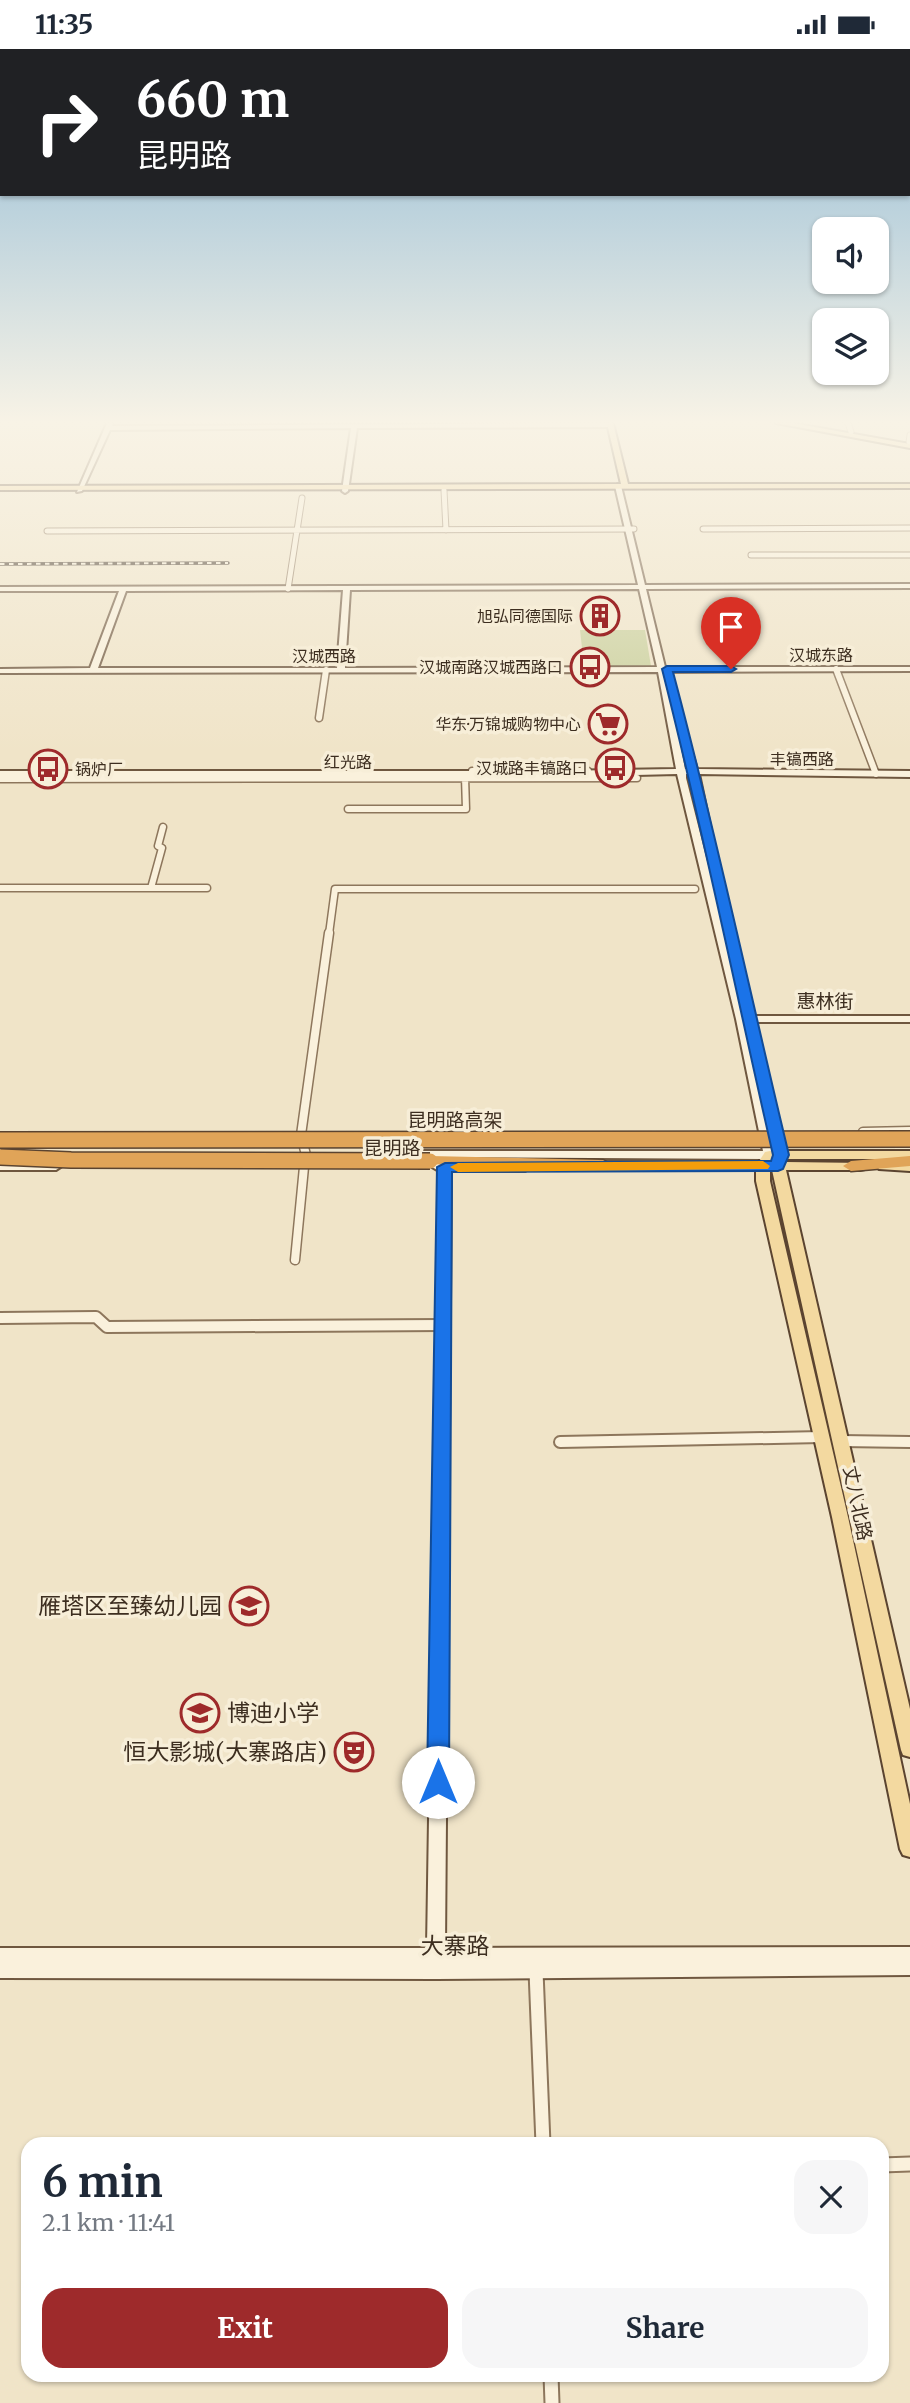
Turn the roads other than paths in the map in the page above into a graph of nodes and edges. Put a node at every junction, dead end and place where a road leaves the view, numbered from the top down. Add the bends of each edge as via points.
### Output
1 (298, 533) edge
2 (632, 533) edge
3 (751, 555) dead end
4 (910, 555) edge
5 (646, 587) junction
6 (910, 587) edge
7 (346, 588) junction
8 (0, 589) edge
9 (123, 589) junction
10 (288, 589) junction
11 (648, 669) joint
12 (664, 669) junction
13 (836, 669) junction
14 (910, 669) edge
15 (326, 670) junction
16 (341, 670) junction
17 (0, 671) edge
18 (93, 671) junction
19 (319, 718) dead end
20 (876, 774) junction
21 (0, 775) edge
22 (636, 775) junction
23 (681, 775) junction
24 (910, 775) edge
25 (695, 776) junction
26 (466, 778) junction
27 (348, 809) dead end
28 (163, 827) dead end
29 (0, 888) edge
30 (150, 888) junction
31 (207, 888) dead end
32 (695, 889) dead end
33 (745, 1019) junction
34 (910, 1019) edge
35 (851, 1133) junction
36 (771, 1134) junction
37 (910, 1135) edge
38 (72, 1139) junction
39 (0, 1140) edge
40 (0, 1146) edge
41 (910, 1146) edge
42 (910, 1155) edge
43 (0, 1156) edge
44 (305, 1161) junction
45 (773, 1161) junction
46 (910, 1161) edge
47 (603, 1165) junction
48 (851, 1165) junction
49 (0, 1166) edge
50 (445, 1167) junction
51 (910, 1167) edge
52 (295, 1260) dead end
53 (0, 1318) edge
54 (443, 1325) junction
55 (822, 1437) junction
56 (841, 1441) junction
57 (559, 1442) dead end
58 (910, 1442) edge
59 (910, 1750) edge
60 (910, 1849) edge
61 (910, 1955) edge
62 (0, 1956) edge
63 (436, 1964) junction
64 (910, 1967) edge
65 (0, 1970) edge
66 (536, 1971) junction
67 (544, 2137) edge
68 (910, 2164) edge
69 (889, 2165) edge
70 (551, 2382) edge
71 (552, 2403) edge

1 - 10 street
2 - 5 main road
3 - 4 street
5 - 6 street
5 - 7 main road
5 - 12 main road
7 - 10 main road
7 - 16 main road
8 - 9 main road
9 - 10 main road
9 - 18 main road
11 - 12 street, 汉城东路
11 - 16 main road, 汉城西路
12 - 13 street, 汉城东路
12 - 23 main road
12 - 25 main road
13 - 14 street, 汉城东路
13 - 20 street
15 - 16 main road, 汉城西路
15 - 18 main road, 汉城西路
15 - 19 street
17 - 18 main road, 汉城西路
20 - 24 main road, 丰镐西路
20 - 25 main road, 丰镐西路
21 - 22 main road, 红光路
21 - 26 main road, 红光路
22 - 23 main road, 红光路
22 - 26 main road, 红光路
23 - 25 main road, 红光路
23 - 33 main road
24 - 25 street, 丰镐西路
25 - 33 main road
26 - 27 street via 466,809
28 - 30 street
29 - 30 street
30 - 31 street
32 - 44 street via 335,889 302,1135
33 - 34 main road, 惠林街
33 - 36 main road
35 - 36 street
35 - 37 street
35 - 37 highway, bridge
36 - 38 highway, bridge via 170,1134
36 - 45 main road
37 - 38 highway, 昆明路高架, bridge
38 - 39 highway, 昆明路高架, bridge
40 - 41 highway, 昆明路高架
42 - 45 main road, 昆明路
43 - 44 main road, 昆明路
43 - 47 highway, bridge
44 - 45 main road, 昆明路
44 - 49 street, 昆明路
44 - 50 street, 昆明路
44 - 52 street
45 - 47 main road, 昆明路
45 - 48 main road, 昆明路
45 - 55 main road, 丈八北路 via 763,1181
45 - 56 main road, 丈八北路
46 - 48 highway
47 - 50 main road, 昆明路
48 - 51 main road, 昆明路
50 - 54 main road
53 - 54 street via 96,1317 107,1327
54 - 63 main road
55 - 57 street
55 - 60 main road, 丈八北路
56 - 58 street
56 - 59 main road, 丈八北路
61 - 63 main road, 大寨路
62 - 63 main road, 大寨路
63 - 65 main road, 大寨路
63 - 66 main road, 大寨路
64 - 66 main road, 大寨路
66 - 67 street
68 - 69 street
70 - 71 street

